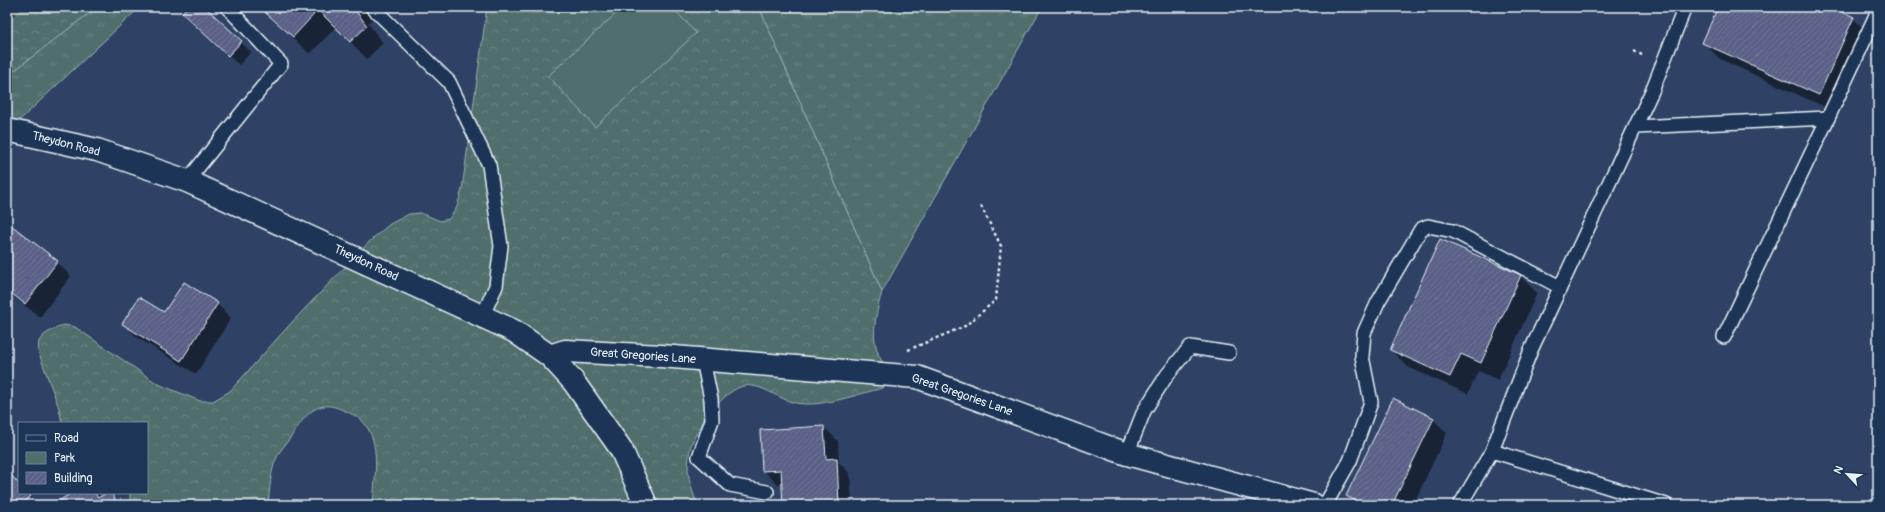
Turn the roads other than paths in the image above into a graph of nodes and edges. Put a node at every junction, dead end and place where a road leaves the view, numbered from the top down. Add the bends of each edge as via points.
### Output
1 (227, 7) edge
2 (372, 7) edge
3 (1685, 7) edge
4 (1878, 11) edge
5 (1828, 118) junction
6 (1636, 127) junction
7 (7, 130) edge
8 (187, 181) junction
9 (1560, 287) junction
10 (482, 317) junction
11 (1724, 337) dead end
12 (1229, 353) dead end
13 (550, 356) junction
14 (703, 360) junction
15 (1492, 451) junction
16 (1127, 454) junction
17 (767, 492) dead end
18 (646, 505) edge
19 (1314, 505) edge
20 (1325, 505) edge
21 (1460, 505) edge
22 (1666, 505) edge

1 - 8 lane via 281,64
2 - 10 lane via 449,82 489,166 501,246 496,286
3 - 6 lane
4 - 5 lane
5 - 6 lane
5 - 11 lane
6 - 9 lane
7 - 8 street, Theydon Road via 97,150
8 - 10 street, Theydon Road
9 - 15 lane via 1531,350
9 - 20 lane via 1453,231 1428,226 1421,229 1378,302 1364,333 1362,356 1371,402 1350,461
10 - 13 street, Theydon Road via 514,331
12 - 16 lane via 1190,347 1144,411
13 - 14 street, Great Gregories Lane via 565,351
13 - 18 street, Theydon Road via 573,381 621,449
14 - 16 street, Great Gregories Lane via 917,377
14 - 17 lane via 711,399 712,420 699,457 730,485
15 - 21 lane
15 - 22 lane
16 - 19 street, Great Gregories Lane

